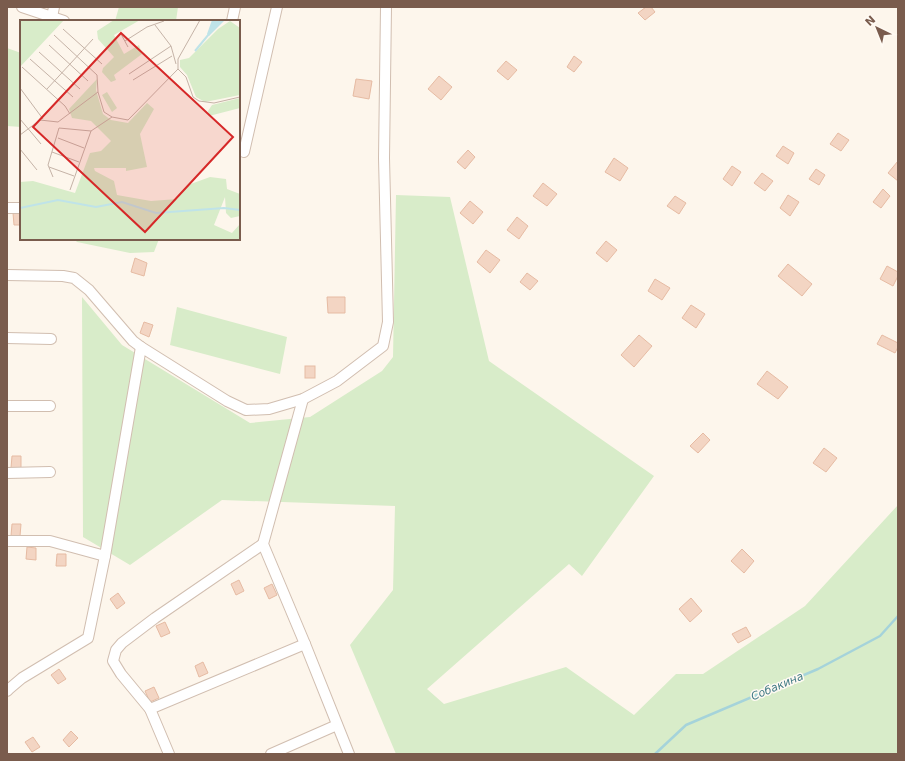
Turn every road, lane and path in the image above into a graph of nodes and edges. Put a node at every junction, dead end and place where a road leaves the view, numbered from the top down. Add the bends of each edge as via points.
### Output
1 (22, 7) edge
2 (235, 7) edge
3 (277, 7) edge
4 (386, 7) edge
5 (53, 12) edge
6 (63, 20) edge
7 (232, 20) edge
8 (244, 152) dead end
9 (7, 208) edge
10 (20, 208) edge
11 (7, 275) edge
12 (7, 338) edge
13 (51, 339) dead end
14 (142, 346) junction
15 (303, 399) junction
16 (7, 406) edge
17 (50, 406) dead end
18 (50, 472) dead end
19 (7, 473) edge
20 (7, 541) edge
21 (262, 544) junction
22 (105, 556) junction
23 (306, 644) junction
24 (8, 689) edge
25 (150, 708) junction
26 (337, 726) junction
27 (169, 754) edge
28 (271, 754) edge
29 (349, 754) edge

1 - 5 street
2 - 7 street
3 - 8 street
4 - 15 street via 384,158 388,322 383,346 337,381
5 - 6 street
9 - 10 street
11 - 14 street via 74,278 89,290 133,341
12 - 13 street
14 - 15 street via 227,401 246,410 269,409
14 - 22 street
15 - 21 street
16 - 17 street
18 - 19 street
20 - 22 street via 50,541
21 - 23 street
21 - 25 street via 155,618 116,650 113,661
22 - 24 street via 88,638
23 - 25 street
23 - 26 street
25 - 27 street
26 - 28 street
26 - 29 street

